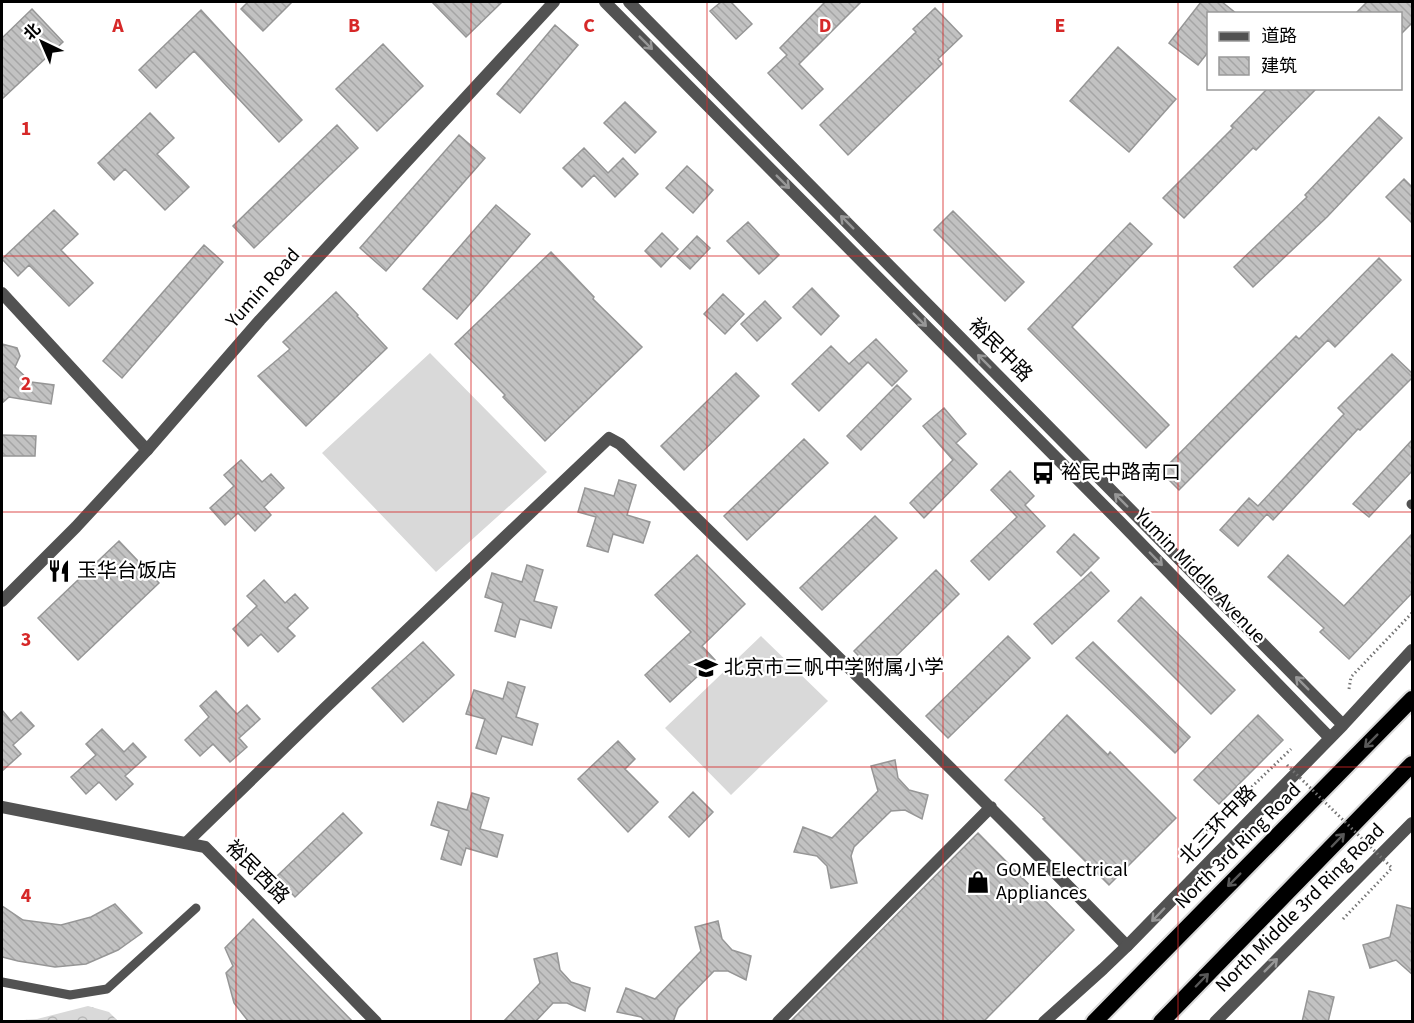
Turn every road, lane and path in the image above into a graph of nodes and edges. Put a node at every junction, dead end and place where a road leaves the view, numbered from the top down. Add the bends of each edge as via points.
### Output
1 (554, 2) edge
2 (605, 2) edge
3 (629, 2) edge
4 (2, 293) edge
5 (147, 450) junction
6 (2, 601) edge
7 (1413, 613) edge
8 (1413, 650) edge
9 (1350, 689) dead end
10 (1413, 699) edge
11 (1343, 725) junction
12 (1330, 738) junction
13 (1291, 749) dead end
14 (1413, 764) edge
15 (1287, 765) dead end
16 (2, 807) edge
17 (991, 807) junction
18 (1413, 823) edge
19 (1203, 834) dead end
20 (186, 843) junction
21 (196, 908) dead end
22 (1343, 919) dead end
23 (1127, 946) junction
24 (1143, 972) junction
25 (2, 982) edge
26 (376, 1022) edge
27 (778, 1022) edge
28 (1044, 1022) edge
29 (1084, 1022) edge
30 (1094, 1022) edge
31 (1161, 1022) edge
32 (1215, 1022) edge

1 - 5 street, Yumin Road via 260,320
2 -> 12 street, Yumin Middle Avenue
11 -> 3 street, 裕民中路
4 - 5 street
5 - 6 street, Yumin Road
7 - 9 path via 1351,677
8 - 11 street, 北三环中路
10 -> 24 highway, North 3rd Ring Road
11 - 12 street, 北三环中路
12 -> 23 street, 北三环中路
13 - 19 path
31 -> 14 highway
15 - 22 path, bridge via 1392,868
16 - 20 street, 裕民西路
17 - 20 street via 620,444 609,438
17 - 23 street
17 - 27 street
32 -> 18 street, North Middle 3rd Ring Road
20 - 26 street, 裕民西路 via 205,846
21 - 25 lane via 107,989 70,994
23 - 28 street, 北三环中路
24 - 29 highway
24 - 30 highway, North 3rd Ring Road

